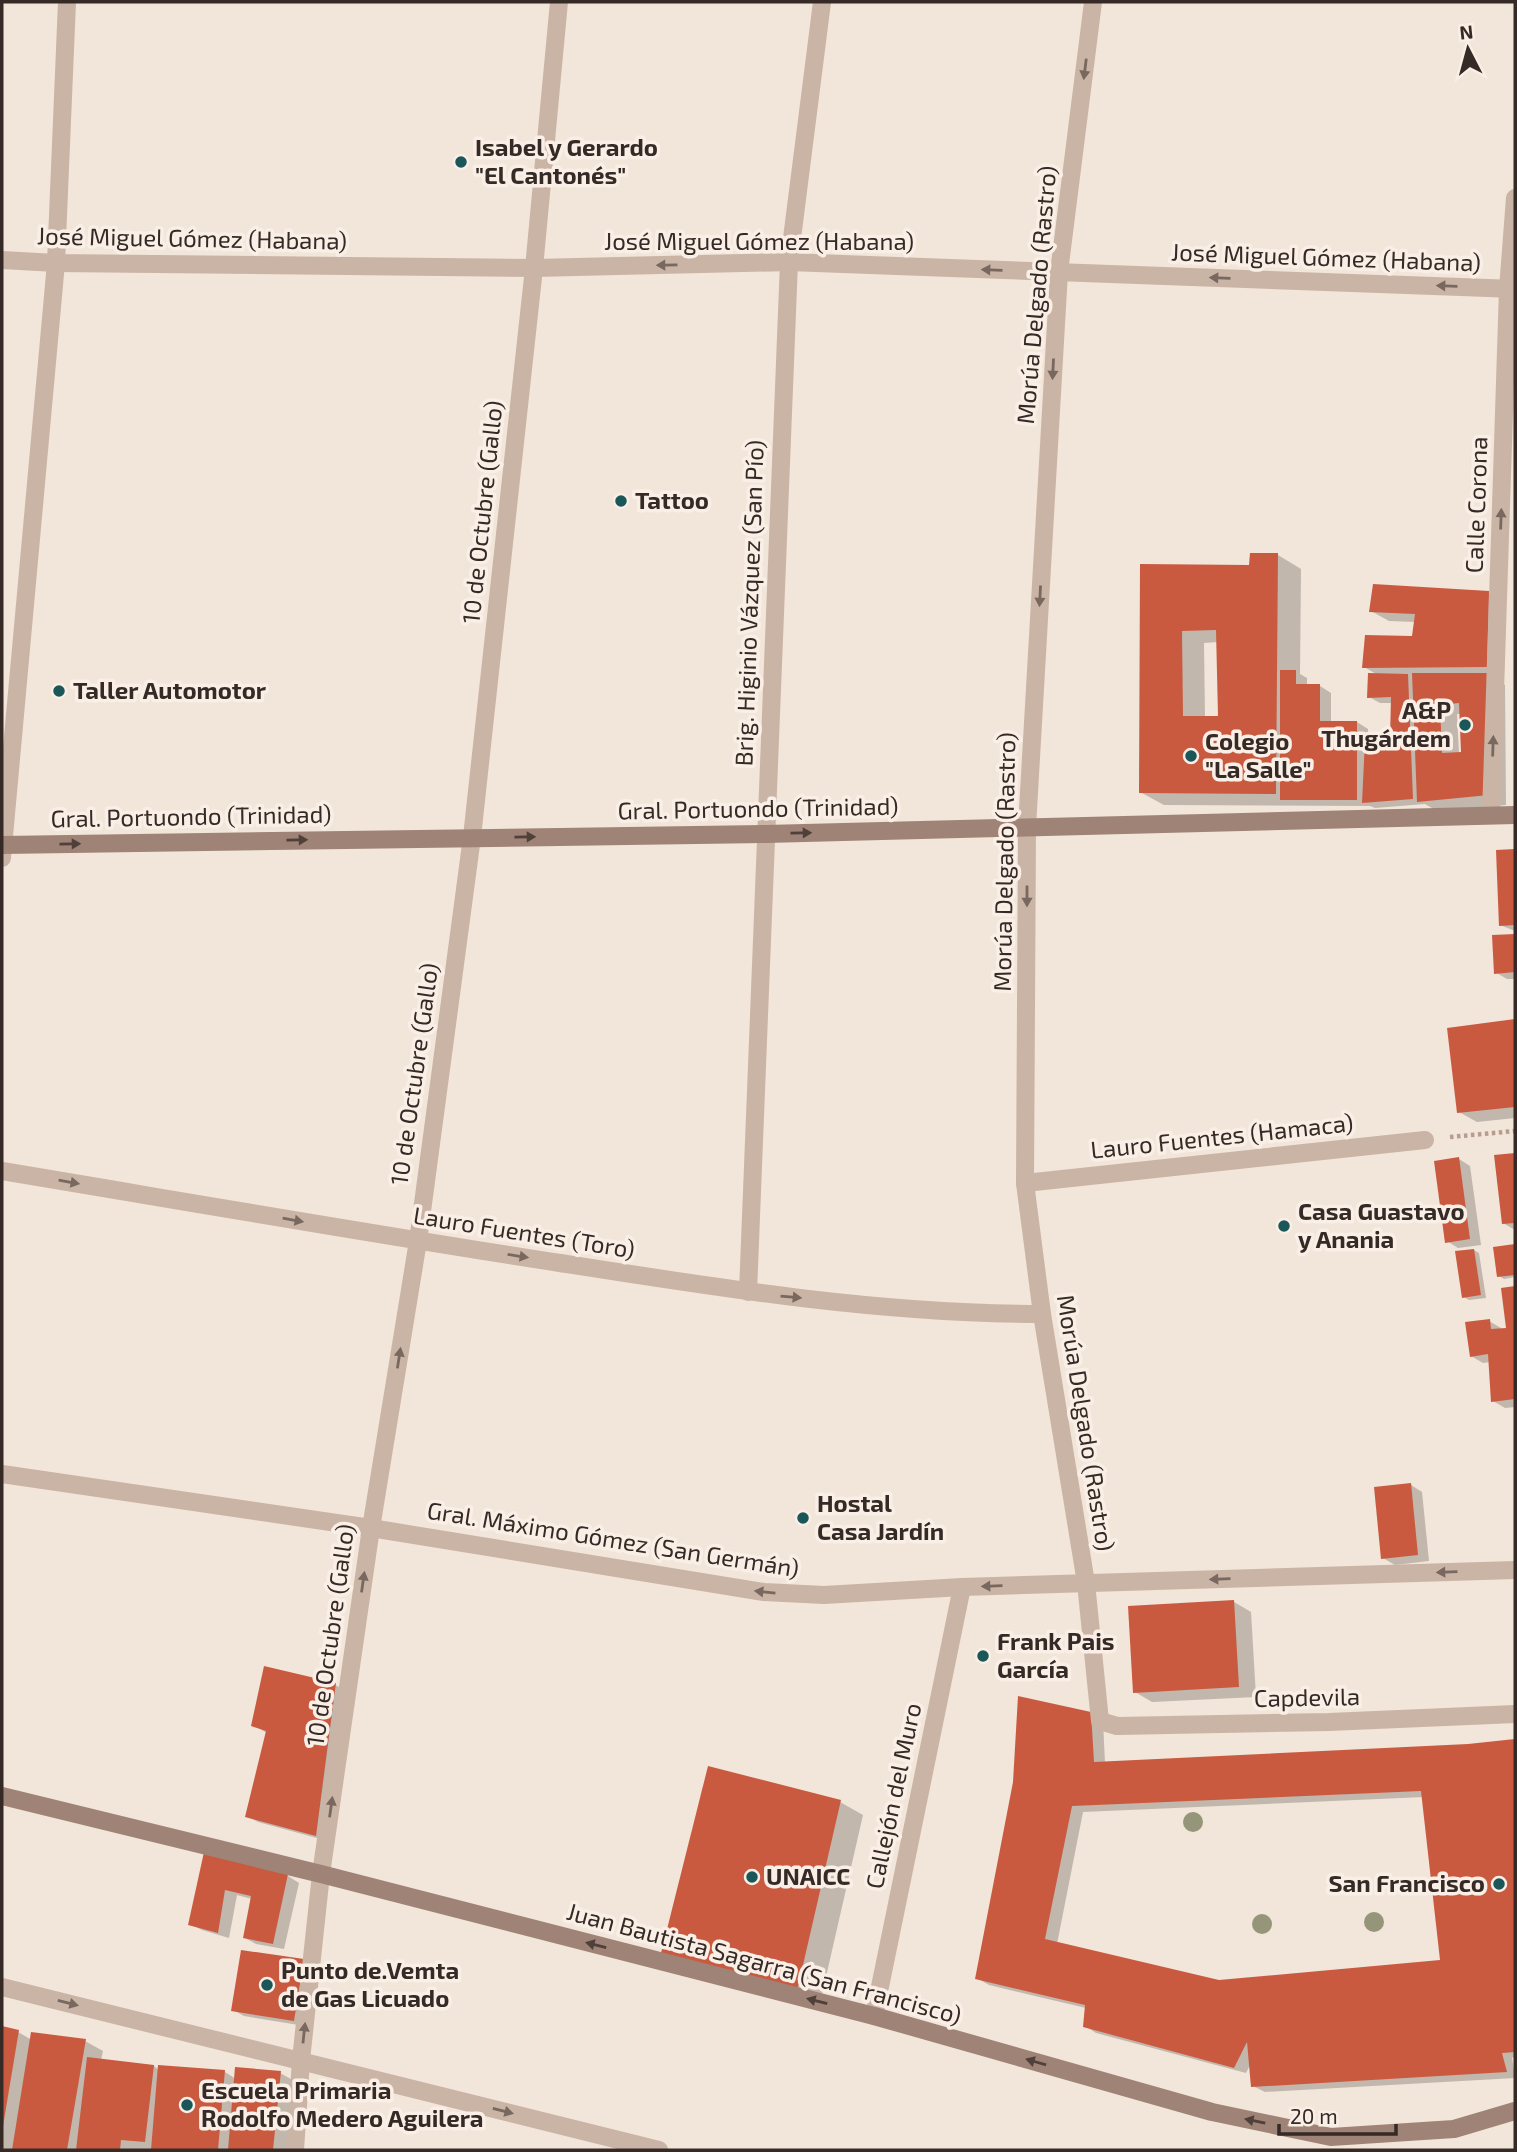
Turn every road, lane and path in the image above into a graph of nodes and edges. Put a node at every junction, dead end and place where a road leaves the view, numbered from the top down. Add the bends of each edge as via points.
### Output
1 (67, 2) edge
2 (559, 2) edge
3 (822, 2) edge
4 (1093, 2) edge
5 (1515, 198) edge
6 (2, 260) edge
7 (789, 262) junction
8 (56, 263) junction
9 (534, 268) junction
10 (1059, 272) junction
11 (1512, 289) edge
12 (1491, 814) junction
13 (1515, 815) edge
14 (1027, 828) junction
15 (766, 834) junction
16 (472, 837) junction
17 (2, 849) edge
18 (1515, 1131) edge
19 (1425, 1140) joint
20 (2, 1171) edge
21 (1025, 1183) junction
22 (418, 1241) junction
23 (748, 1293) junction
24 (1042, 1314) junction
25 (2, 1474) edge
26 (371, 1528) junction
27 (1515, 1570) edge
28 (1086, 1583) junction
29 (962, 1587) junction
30 (1515, 1714) edge
31 (1100, 1721) joint
32 (2, 1796) edge
33 (321, 1874) junction
34 (2, 1987) edge
35 (874, 2016) junction
36 (301, 2060) junction
37 (1515, 2111) edge
38 (1330, 2144) edge
39 (295, 2150) edge
40 (659, 2150) edge

1 - 8 street
2 - 9 street, 10 de Octubre (Gallo)
3 - 7 street, Brig. Higinio Vázquez (San Pío)
4 -> 10 street, Morúa Delgado (Rastro)
5 - 11 street, Calle Corona
6 - 8 street, José Miguel Gómez (Habana)
7 -> 9 street, José Miguel Gómez (Habana)
10 -> 7 street, José Miguel Gómez (Habana)
7 - 15 street, Brig. Higinio Vázquez (San Pío)
8 - 9 street, José Miguel Gómez (Habana)
8 - 17 street
9 - 16 street, 10 de Octubre (Gallo)
11 -> 10 street, José Miguel Gómez (Habana)
10 -> 14 street, Morúa Delgado (Rastro)
12 -> 11 street, Calle Corona
12 - 13 main road, Gral. Portuondo (Trinidad)
12 - 14 main road, Gral. Portuondo (Trinidad)
15 -> 14 main road, Gral. Portuondo (Trinidad)
14 -> 21 street, Morúa Delgado (Rastro)
16 -> 15 main road, Gral. Portuondo (Trinidad)
15 - 23 street, Brig. Higinio Vázquez (San Pío)
17 -> 16 main road, Gral. Portuondo (Trinidad)
16 - 22 street, 10 de Octubre (Gallo)
18 - 19 path
19 - 21 street, Lauro Fuentes (Hamaca)
20 -> 22 street, Lauro Fuentes (Toro)
21 - 24 street, Morúa Delgado (Rastro)
22 -> 23 street, Lauro Fuentes (Toro)
26 -> 22 street, 10 de Octubre (Gallo)
23 -> 24 street, Lauro Fuentes (Toro) via 972,1314
24 - 28 street, Morúa Delgado (Rastro)
25 - 26 street, Gral. Máximo Gómez (San Germán)
29 -> 26 street, Gral. Máximo Gómez (San Germán) via 824,1595 764,1592
33 -> 26 street, 10 de Octubre (Gallo)
27 -> 28 street, Gral. Máximo Gómez (San Germán)
28 -> 29 street, Gral. Máximo Gómez (San Germán)
28 - 31 street, Morúa Delgado (Rastro)
29 - 35 street, Callejón del Muro
30 - 31 street, Capdevila via 1301,1723 1118,1726
32 - 33 main road, Juan Bautista Sagarra (San Francisco)
35 -> 33 main road, Juan Bautista Sagarra (San Francisco)
36 -> 33 street, 10 de Octubre (Gallo)
34 -> 36 street
38 -> 35 main road, Juan Bautista Sagarra (San Francisco)
36 - 39 street, 10 de Octubre (Gallo)
36 -> 40 street
37 - 38 main road, Juan Bautista Sagarra (San Francisco) via 1454,2129

